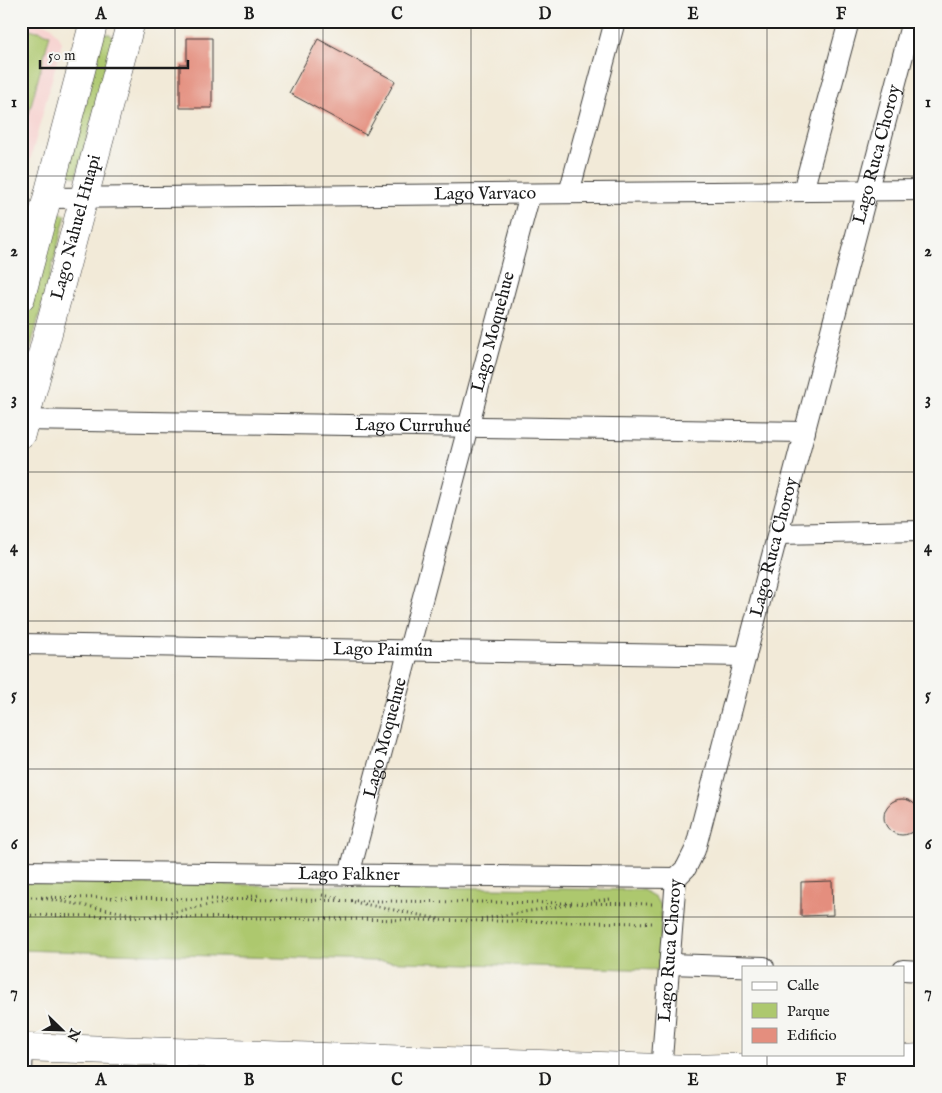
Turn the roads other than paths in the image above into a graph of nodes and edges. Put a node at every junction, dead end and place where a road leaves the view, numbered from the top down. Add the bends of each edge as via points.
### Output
1 (94, 21) edge
2 (615, 21) edge
3 (849, 21) edge
4 (912, 21) edge
5 (126, 22) edge
6 (867, 190) junction
7 (921, 190) edge
8 (803, 191) junction
9 (569, 193) junction
10 (530, 194) junction
11 (47, 198) junction
12 (84, 198) junction
13 (21, 297) edge
14 (22, 425) edge
15 (469, 427) junction
16 (805, 432) junction
17 (921, 531) edge
18 (778, 534) junction
19 (21, 644) edge
20 (409, 650) junction
21 (746, 656) junction
22 (21, 872) edge
23 (349, 875) junction
24 (676, 878) junction
25 (669, 964) junction
26 (742, 966) edge
27 (904, 970) edge
28 (921, 971) edge
29 (22, 1055) edge
30 (215, 1063) edge
31 (915, 1063) edge
32 (486, 1067) edge
33 (661, 1070) edge
34 (884, 1072) edge

1 - 11 street, Lago Nahuel Huapi
2 - 9 street
3 - 8 street
4 - 6 street, Lago Ruca Choroy
5 - 12 street, Lago Nahuel Huapi
6 - 7 street, Lago Varvaco
6 - 8 street, Lago Varvaco
6 - 16 street, Lago Ruca Choroy
8 - 9 street, Lago Varvaco
9 - 10 street, Lago Varvaco
10 - 12 street, Lago Varvaco
10 - 15 street, Lago Moquehue
11 - 12 street, Lago Varvaco
11 - 13 street, Lago Nahuel Huapi
12 - 14 street, Lago Nahuel Huapi
14 - 15 street, Lago Curruhué
15 - 16 street, Lago Curruhué
15 - 20 street, Lago Moquehue
16 - 18 street, Lago Ruca Choroy
17 - 18 street
18 - 21 street, Lago Ruca Choroy
19 - 20 street, Lago Paimún
20 - 21 street, Lago Paimún
20 - 23 street, Lago Moquehue
21 - 24 street, Lago Ruca Choroy via 695,850 686,868
22 - 23 street, Lago Falkner
23 - 24 street, Lago Falkner
24 - 25 street, Lago Ruca Choroy
25 - 26 street
25 - 33 street, Lago Ruca Choroy
27 - 28 street
29 - 30 street
30 - 32 street
31 - 33 street
31 - 34 street
32 - 33 street

